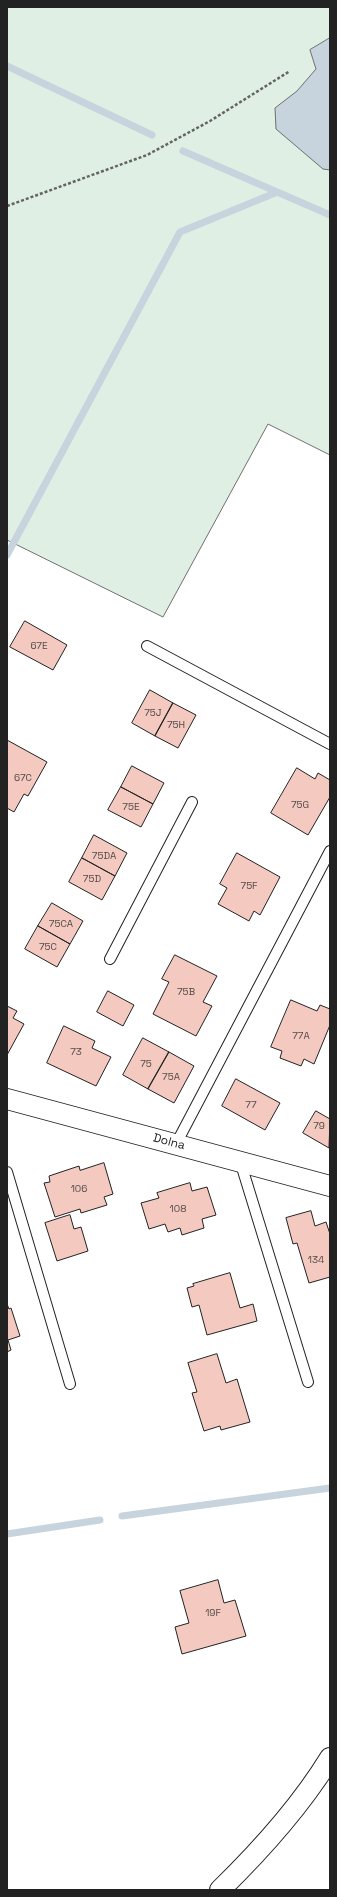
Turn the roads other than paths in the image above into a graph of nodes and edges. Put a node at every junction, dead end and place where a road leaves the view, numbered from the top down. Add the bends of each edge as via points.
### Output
1 (147, 646) dead end
2 (330, 744) edge
3 (192, 802) dead end
4 (330, 851) edge
5 (110, 959) dead end
6 (7, 1099) edge
7 (176, 1144) junction
8 (240, 1161) junction
9 (7, 1172) edge
10 (330, 1186) edge
11 (308, 1382) dead end
12 (70, 1384) dead end
13 (330, 1758) edge
14 (220, 1890) edge

1 - 2 lane
3 - 5 lane
4 - 7 lane
6 - 7 street, Dolna
7 - 8 street, Dolna
8 - 10 street, Dolna
8 - 11 lane
9 - 12 lane
13 - 14 street via 294,1809 258,1852

